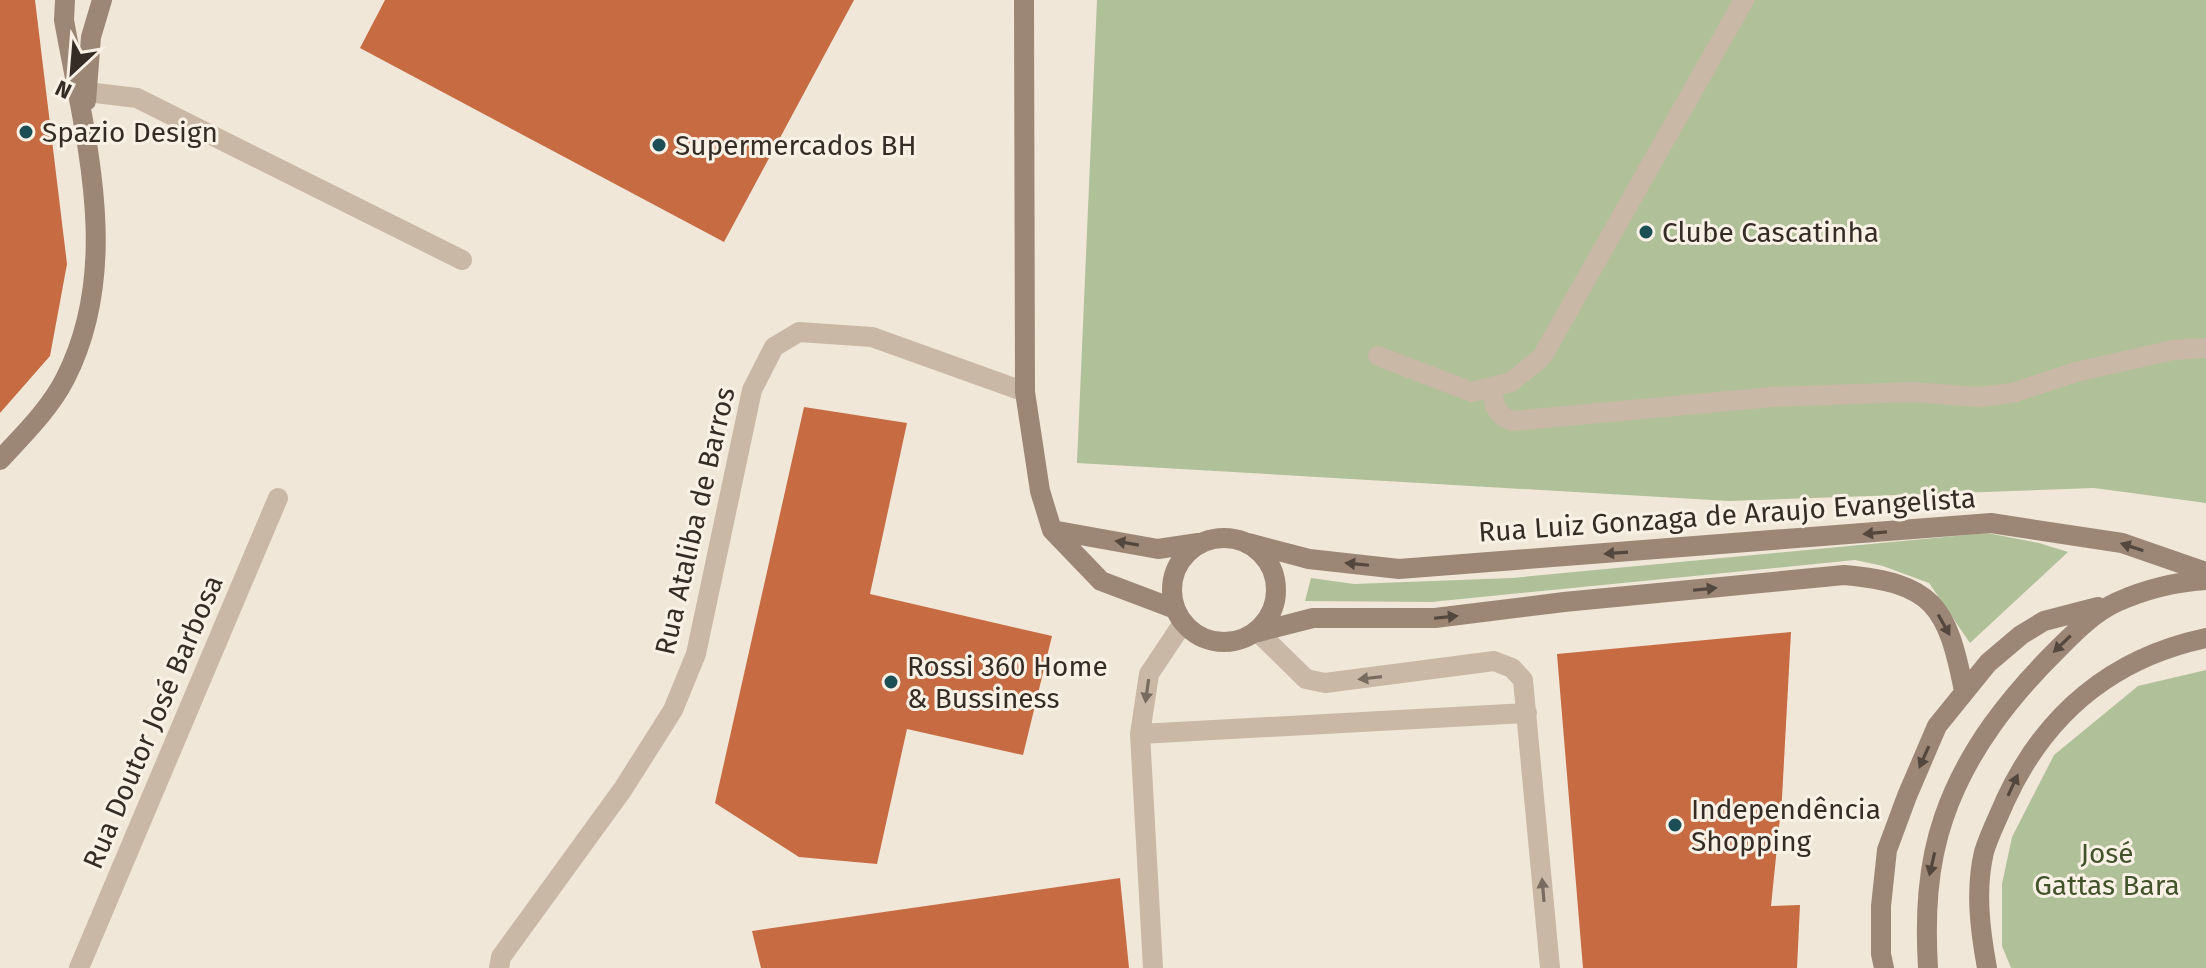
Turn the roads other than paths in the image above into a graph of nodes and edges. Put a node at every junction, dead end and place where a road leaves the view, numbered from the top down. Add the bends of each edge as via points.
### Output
1 (65, 0) edge
2 (102, 0) edge
3 (1744, 0) edge
4 (1027, 6) edge
5 (87, 92) junction
6 (83, 128) junction
7 (462, 260) dead end
8 (2206, 348) edge
9 (1378, 356) dead end
10 (1491, 387) junction
11 (1025, 392) junction
12 (0, 460) edge
13 (278, 498) dead end
14 (1052, 530) junction
15 (1202, 542) junction
16 (1248, 543) junction
17 (2206, 572) edge
18 (2206, 580) edge
19 (2115, 602) junction
20 (1179, 616) junction
21 (1258, 632) junction
22 (2206, 638) edge
23 (1964, 691) junction
24 (1527, 713) junction
25 (1140, 734) junction
26 (79, 968) edge
27 (499, 968) edge
28 (1153, 968) edge
29 (1550, 968) edge
30 (1884, 968) edge
31 (1928, 968) edge
32 (1987, 968) edge

1 - 6 main road
2 - 5 main road via 91,37
3 - 10 street via 1542,357 1511,382
4 - 11 main road
5 - 6 main road
5 - 7 street via 137,98
6 - 12 main road via 97,233 91,308 65,379
8 - 10 street via 2159,353 2012,393 1978,397 1912,392 1772,397 1512,421 1496,411
9 - 10 street via 1472,392
11 - 14 main road via 1040,491
11 - 27 street, Rua Ataliba de Barros via 872,337 799,332 774,347 752,390 696,654 673,710 623,789 501,957
13 - 26 street, Rua Doutor José Barbosa
15 -> 14 main road via 1158,549
14 - 20 main road via 1101,581
15 - 16 main road via 1233,538
15 - 20 main road via 1188,551 1172,578
17 -> 16 main road, Rua Luiz Gonzaga de Araujo Evangelista via 2122,543 1991,523 1399,569 1309,559
16 - 21 main road via 1271,567 1276,584 1269,618
18 - 19 main road via 2180,581
19 - 23 main road via 2044,621 1988,663
19 -> 31 main road via 2085,622 2024,683 1990,725 1967,766 1944,817 1930,874
20 - 21 main road via 1195,635 1211,641 1227,643
20 -> 25 street via 1149,674
21 -> 23 main road via 1313,618 1435,618 1844,575 1885,579 1922,593 1946,623
24 -> 21 street via 1523,680 1512,668 1494,661 1325,683 1306,679
32 -> 22 main road via 1979,891 1984,853 2018,774 2043,735 2088,691 2131,663
23 -> 30 main road via 1937,726 1887,850 1881,906
24 - 25 street
29 -> 24 street
25 - 28 street

